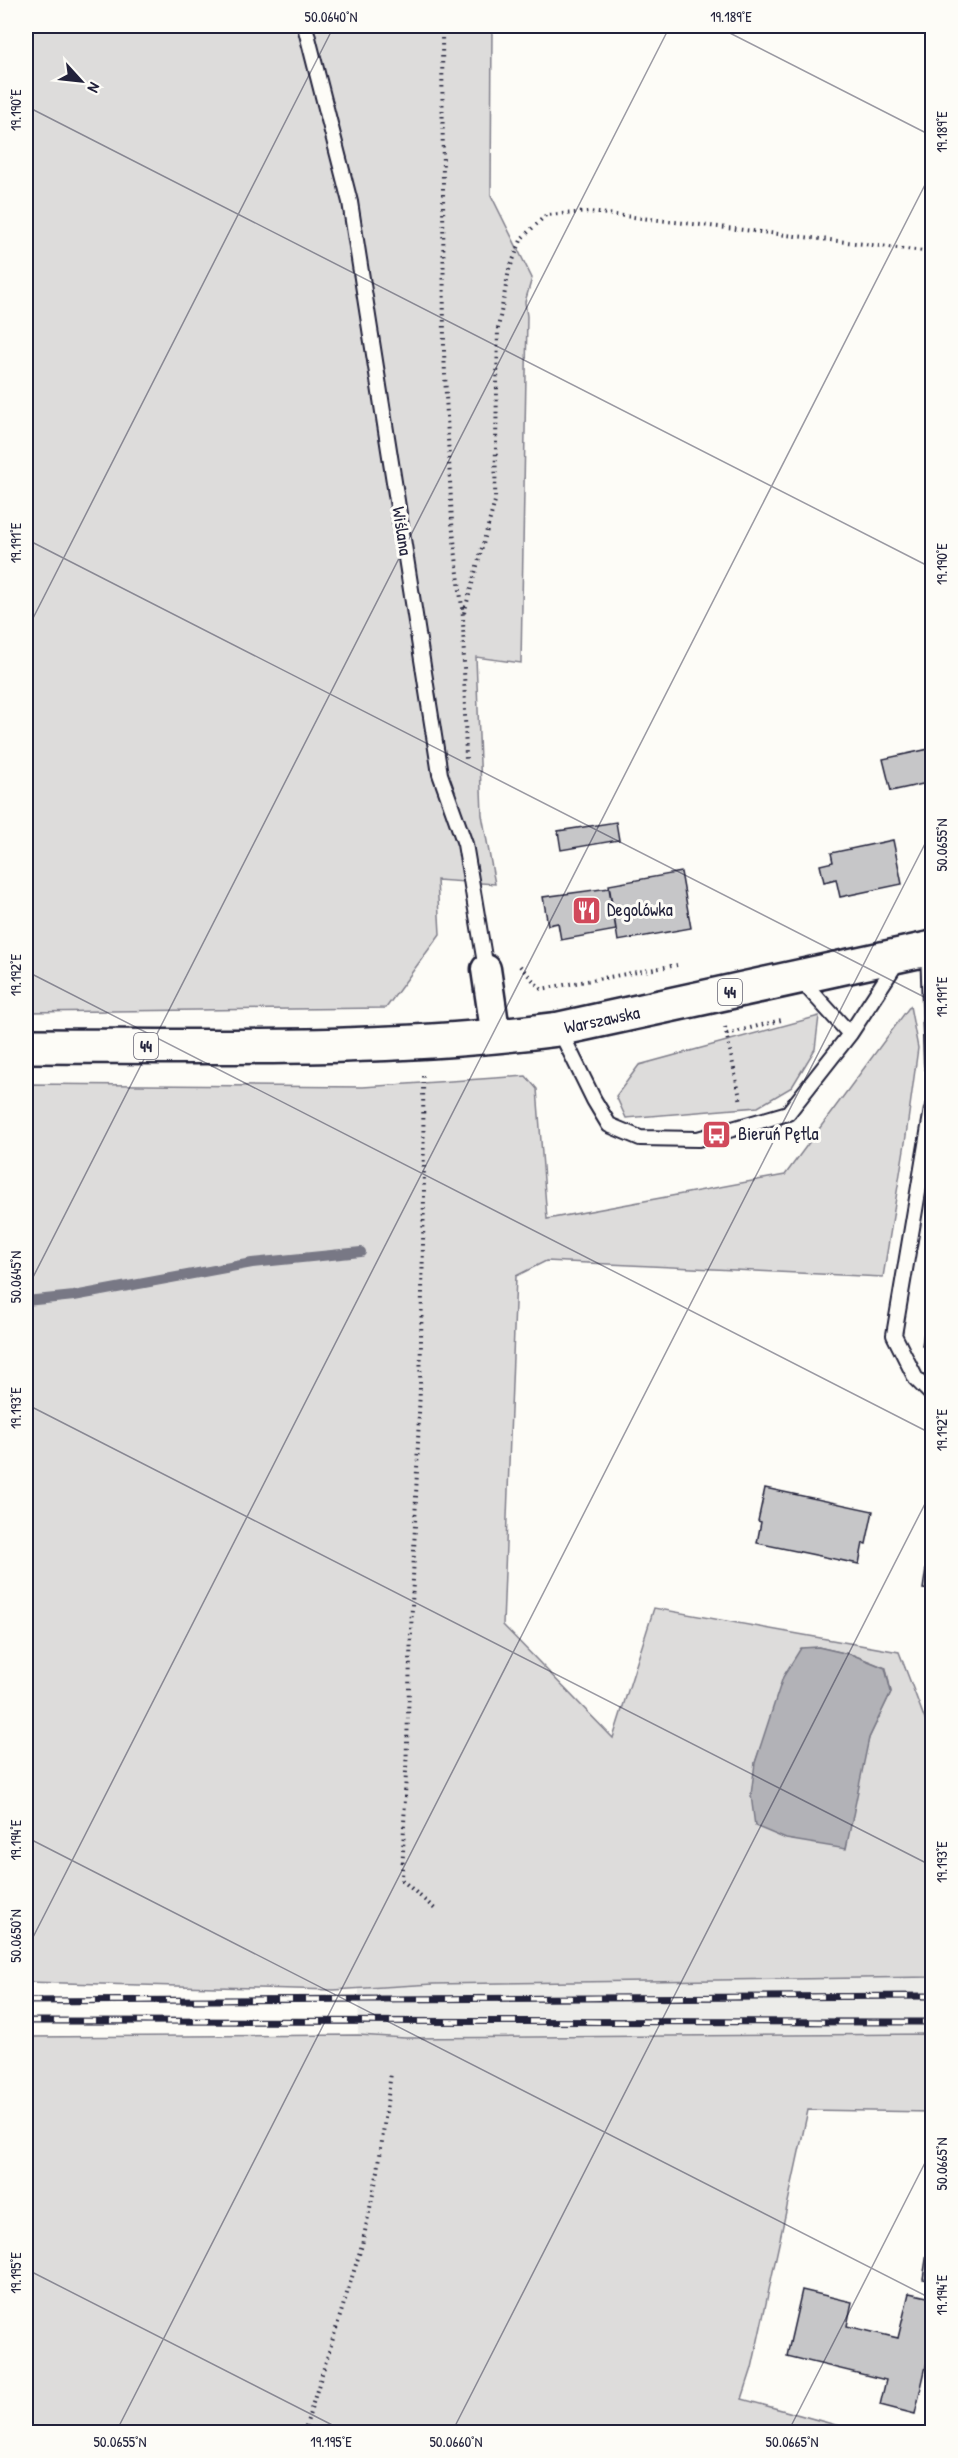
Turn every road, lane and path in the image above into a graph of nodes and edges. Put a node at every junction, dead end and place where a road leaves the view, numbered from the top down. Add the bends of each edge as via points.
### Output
1 (305, 26) edge
2 (442, 26) edge
3 (933, 252) edge
4 (463, 616) junction
5 (466, 768) dead end
6 (921, 951) edge
7 (687, 963) dead end
8 (486, 969) junction
9 (798, 978) junction
10 (559, 1029) junction
11 (727, 1034) dead end
12 (850, 1034) junction
13 (496, 1037) junction
14 (26, 1046) edge
15 (933, 1065) edge
16 (423, 1073) dead end
17 (933, 1108) edge
18 (746, 1125) junction
19 (933, 1395) edge
20 (437, 1911) dead end
21 (392, 2073) dead end
22 (304, 2433) edge

1 - 8 lane, Wiślana via 350,202 440,774 465,844
2 - 4 path via 444,352 452,524
3 - 4 path via 590,212 546,215 522,238 509,270 498,328 495,501
4 - 5 path
6 - 9 main road, Warszawska / 44
6 - 12 lane
6 - 15 lane
7 - 8 path via 541,989 517,962
8 - 13 street, Wiślana
9 - 10 main road, Warszawska / 44
9 - 12 lane
10 - 13 main road, Warszawska / 44
10 - 18 lane via 609,1125 640,1138 698,1139
11 - 18 path
12 - 18 lane via 788,1113
13 - 14 main road, Warszawska / 44 via 266,1047
16 - 20 path via 420,1388 402,1880
17 - 19 lane via 894,1335 916,1379
21 - 22 path via 378,2171 362,2244

